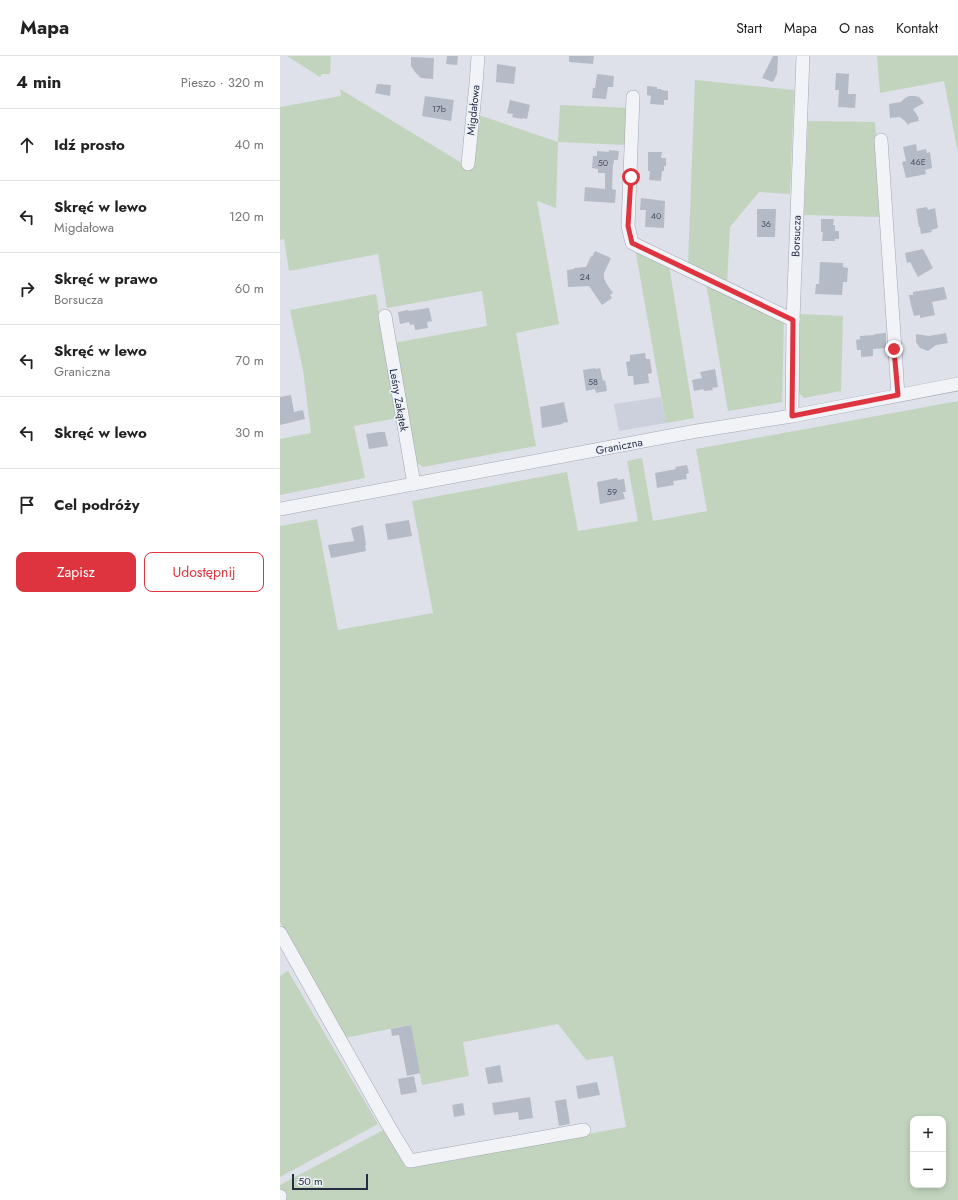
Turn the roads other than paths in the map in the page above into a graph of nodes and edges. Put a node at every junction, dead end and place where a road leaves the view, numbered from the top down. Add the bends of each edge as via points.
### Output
1 (478, 56) edge
2 (803, 56) edge
3 (633, 97) dead end
4 (881, 140) dead end
5 (468, 164) dead end
6 (385, 316) dead end
7 (793, 320) junction
8 (958, 384) edge
9 (898, 395) junction
10 (792, 416) junction
11 (414, 484) junction
12 (280, 509) edge
13 (280, 933) edge
14 (584, 1130) dead end

1 - 5 street, Migdałowa
2 - 7 street, Borsucza
3 - 7 street via 628,226 632,243
4 - 9 street
6 - 11 street, Leśny Zakątek
7 - 10 street, Borsucza
8 - 9 street, Graniczna
9 - 10 street, Graniczna
10 - 11 street, Graniczna via 691,432
11 - 12 street, Graniczna
13 - 14 street via 410,1162

